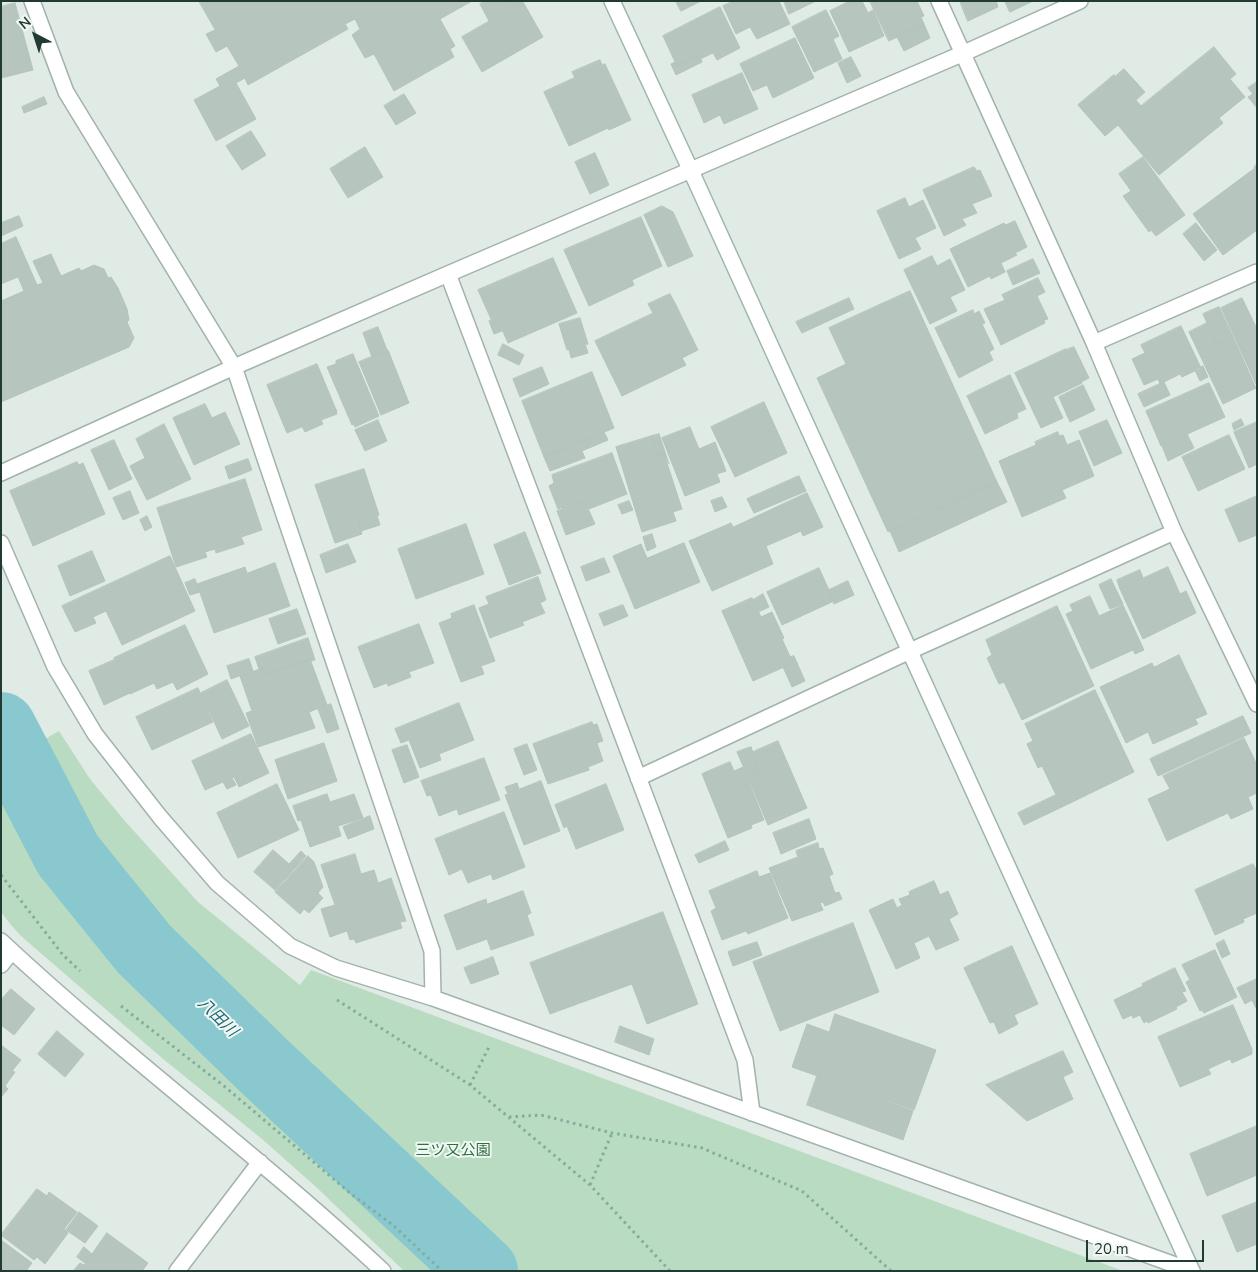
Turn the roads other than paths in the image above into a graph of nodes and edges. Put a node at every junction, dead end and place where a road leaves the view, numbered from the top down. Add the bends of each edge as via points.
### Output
1 (32, 1) edge
2 (612, 1) edge
3 (939, 1) edge
4 (1080, 1) edge
5 (964, 53) junction
6 (691, 171) junction
7 (1257, 272) edge
8 (448, 274) junction
9 (1094, 343) junction
10 (234, 367) junction
11 (1, 473) edge
12 (1174, 532) junction
13 (1, 543) edge
14 (910, 652) junction
15 (1257, 704) edge
16 (638, 778) junction
17 (6, 946) edge
18 (1, 965) edge
19 (433, 998) junction
20 (752, 1113) junction
21 (260, 1162) junction
22 (177, 1271) edge
23 (383, 1271) edge
24 (1192, 1271) edge

1 - 10 street via 66,92
2 - 6 street
3 - 5 street
4 - 5 street
5 - 6 street
5 - 9 street
6 - 8 street
6 - 14 street
7 - 9 street
8 - 10 street
8 - 16 street
9 - 12 street
10 - 11 street
10 - 19 street via 432,951
12 - 14 street
12 - 15 street
13 - 19 street via 55,667 95,734 217,883 290,946 336,968
14 - 16 street
14 - 24 street
16 - 20 street via 745,1060
17 - 18 street
17 - 21 street via 108,1037
19 - 20 street
20 - 24 street
21 - 22 street
21 - 23 street

